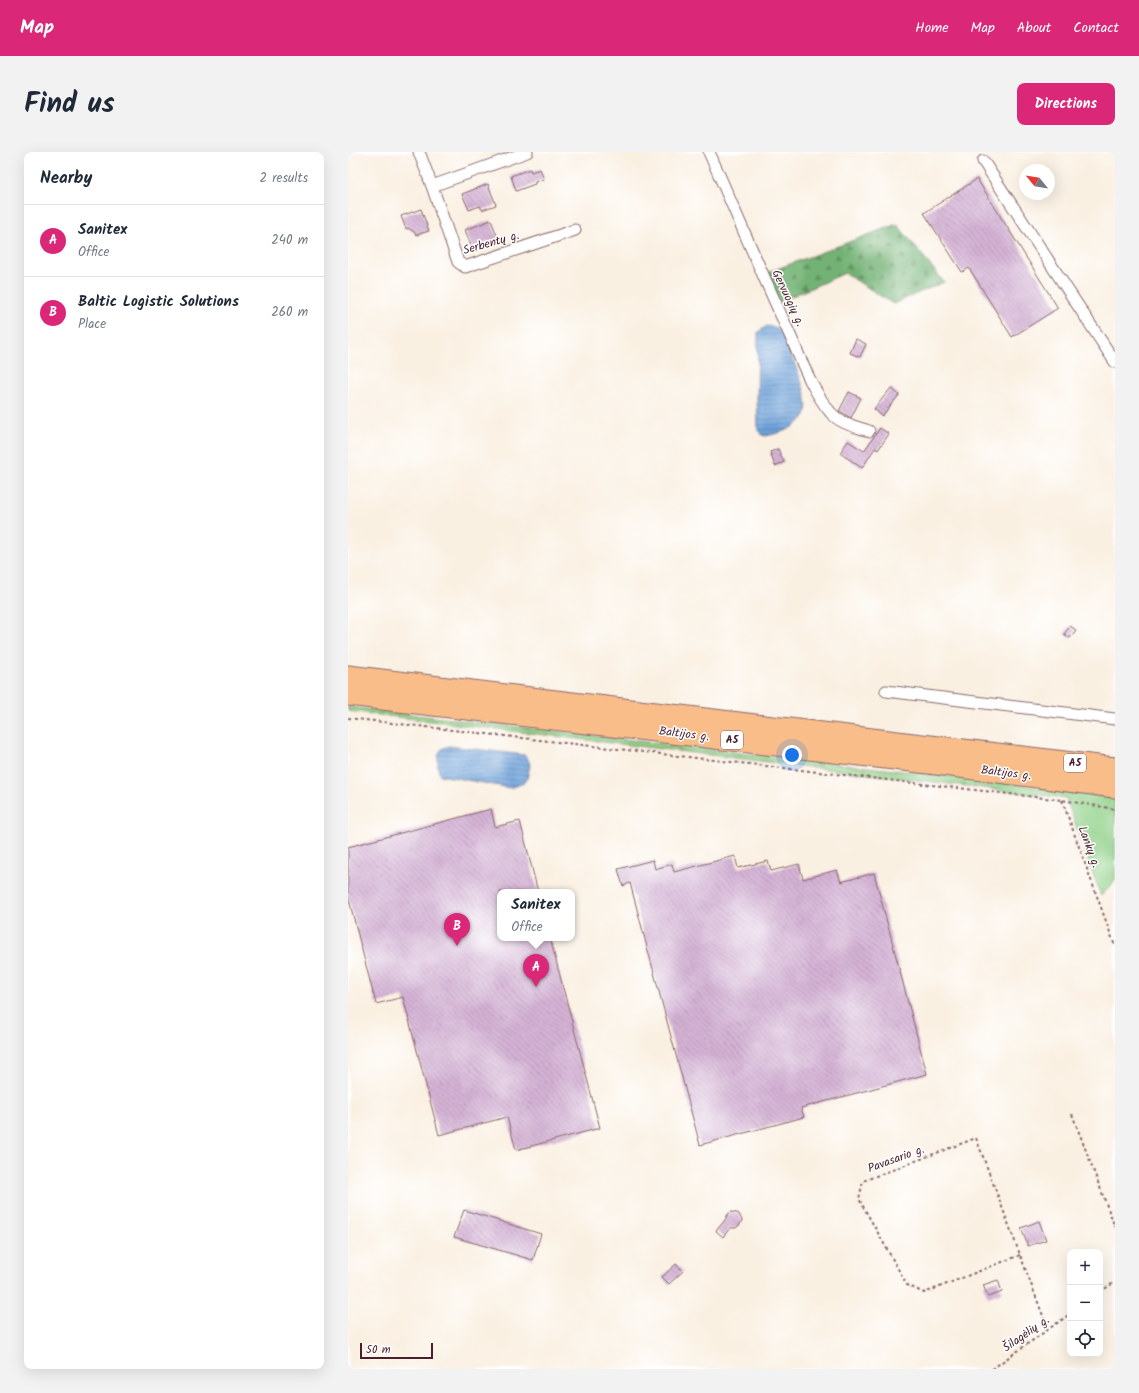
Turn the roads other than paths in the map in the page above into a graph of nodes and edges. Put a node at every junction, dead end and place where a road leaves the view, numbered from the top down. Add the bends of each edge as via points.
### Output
1 (419, 152) edge
2 (527, 152) edge
3 (709, 152) edge
4 (983, 161) dead end
5 (432, 186) junction
6 (575, 230) dead end
7 (1115, 362) edge
8 (869, 431) dead end
9 (348, 676) edge
10 (886, 691) dead end
11 (348, 695) edge
12 (1115, 719) edge
13 (1115, 768) edge
14 (1115, 787) edge

1 - 5 street, Serbentų g.
2 - 5 street
3 - 8 street, Gervuogių g. via 755,259 822,401 840,421
4 - 7 street
5 - 6 street, Serbentų g. via 458,262 465,267
9 - 13 highway, Baltijos g. / A5
10 - 12 street
11 - 14 highway, Baltijos g. / A5

